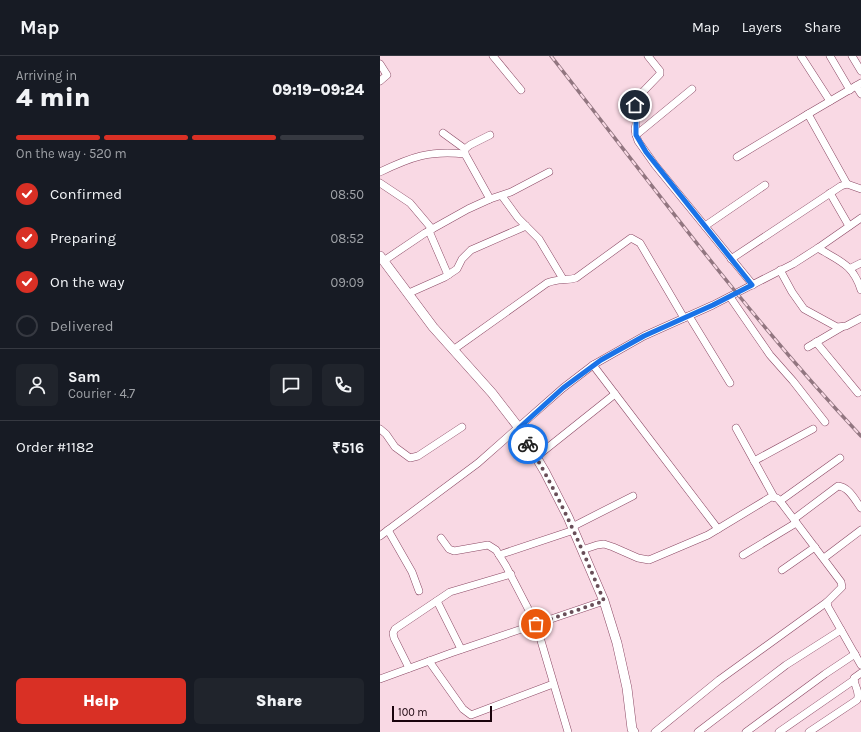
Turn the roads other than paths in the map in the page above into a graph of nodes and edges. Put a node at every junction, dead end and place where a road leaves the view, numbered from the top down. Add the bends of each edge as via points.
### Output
1 (493, 56) edge
2 (648, 56) edge
3 (801, 56) edge
4 (830, 56) edge
5 (852, 56) edge
6 (380, 64) edge
7 (861, 71) edge
8 (380, 81) edge
9 (859, 84) edge
10 (692, 89) dead end
11 (521, 90) dead end
12 (850, 90) junction
13 (861, 94) edge
14 (830, 101) junction
15 (808, 114) junction
16 (443, 133) dead end
17 (490, 135) dead end
18 (636, 135) junction
19 (465, 152) junction
20 (737, 157) dead end
21 (380, 172) edge
22 (549, 172) dead end
23 (380, 184) edge
24 (847, 184) junction
25 (765, 185) dead end
26 (861, 189) edge
27 (830, 193) junction
28 (502, 196) junction
29 (490, 199) junction
30 (861, 218) edge
31 (526, 226) junction
32 (705, 226) junction
33 (850, 226) junction
34 (431, 230) junction
35 (818, 248) junction
36 (382, 258) edge
37 (731, 258) junction
38 (861, 264) edge
39 (850, 268) junction
40 (780, 270) junction
41 (448, 275) junction
42 (563, 279) junction
43 (752, 285) junction
44 (861, 290) edge
45 (409, 293) junction
46 (730, 296) junction
47 (686, 317) junction
48 (861, 318) edge
49 (842, 327) junction
50 (816, 342) junction
51 (808, 347) dead end
52 (453, 350) junction
53 (593, 365) junction
54 (730, 383) dead end
55 (858, 392) dead end
56 (615, 394) junction
57 (825, 422) dead end
58 (462, 427) dead end
59 (519, 428) junction
60 (736, 428) dead end
61 (380, 429) edge
62 (813, 429) dead end
63 (536, 457) junction
64 (840, 458) dead end
65 (754, 461) junction
66 (633, 496) dead end
67 (777, 499) junction
68 (861, 508) edge
69 (795, 521) junction
70 (573, 528) junction
71 (718, 529) junction
72 (388, 530) junction
73 (861, 530) edge
74 (380, 536) edge
75 (441, 538) dead end
76 (815, 547) junction
77 (582, 550) junction
78 (499, 555) junction
79 (743, 555) dead end
80 (824, 558) junction
81 (782, 570) dead end
82 (510, 574) junction
83 (419, 591) dead end
84 (437, 601) junction
85 (604, 601) junction
86 (827, 602) junction
87 (536, 624) junction
88 (841, 630) junction
89 (461, 649) junction
90 (855, 654) junction
91 (429, 661) junction
92 (861, 665) edge
93 (409, 668) junction
94 (861, 673) edge
95 (380, 679) edge
96 (854, 680) junction
97 (553, 684) junction
98 (633, 731) edge
99 (568, 732) edge
100 (655, 732) edge
101 (698, 732) edge
102 (746, 732) edge
103 (779, 732) edge
104 (810, 732) edge

1 - 11 street
2 - 18 street via 660,74 636,99
3 - 14 street
4 - 12 street
5 - 7 street
6 - 8 street via 386,75
9 - 12 street
9 - 13 street
10 - 18 street
12 - 14 street
14 - 15 street
15 - 20 street
15 - 24 street
16 - 19 street
17 - 19 street via 470,145
18 - 32 street via 655,165
19 - 21 street via 425,154
19 - 29 street
22 - 28 street
23 - 34 street via 410,204
24 - 26 street
24 - 27 street
25 - 32 street
27 - 33 street
27 - 37 street
28 - 29 street
28 - 31 street
29 - 34 street
30 - 33 street
31 - 41 street via 471,250 462,259 458,269
31 - 42 street via 542,242
32 - 37 street
33 - 35 street
34 - 36 street
34 - 41 street
35 - 39 street
35 - 40 street
36 - 45 main road
37 - 43 street
38 - 39 street
39 - 44 street
40 - 43 street
40 - 49 street via 804,308 834,326
41 - 45 street
42 - 47 street via 576,278 626,241 636,239
42 - 52 street via 547,283
43 - 46 street
45 - 52 main road
46 - 47 street
46 - 57 street via 770,355 794,381
47 - 53 street via 644,336
47 - 54 street
48 - 49 street
49 - 50 street
50 - 51 street
50 - 55 street
52 - 59 main road
53 - 56 street
53 - 59 street
56 - 63 street
56 - 71 street
58 - 61 street via 418,456 410,458 395,447
59 - 63 main road
59 - 72 street via 478,464
60 - 65 street
62 - 65 street
63 - 70 main road
64 - 67 street
65 - 67 street
66 - 70 street
67 - 69 street
67 - 71 street via 771,497
68 - 69 street via 848,490 838,486
69 - 76 street
69 - 79 street
70 - 77 main road
70 - 78 street
71 - 77 street via 649,560 604,544
72 - 74 street
72 - 83 street via 412,572
73 - 80 street
75 - 78 street via 449,549 460,551 488,545
76 - 80 street
76 - 81 street
77 - 85 main road
78 - 82 street
80 - 86 street via 839,578 842,587
82 - 84 street via 458,589
82 - 87 street
84 - 89 street
84 - 93 street via 400,625 393,633
85 - 87 street
85 - 98 main road via 617,643
86 - 88 street via 830,613
86 - 100 street via 719,680
87 - 89 street
87 - 97 street
88 - 90 street
88 - 101 street via 786,666
89 - 91 street
90 - 92 street
90 - 102 street
91 - 93 street
91 - 97 street via 463,709 471,715
93 - 95 street
94 - 96 street
96 - 103 street
96 - 104 street via 860,693 857,700
97 - 99 street

